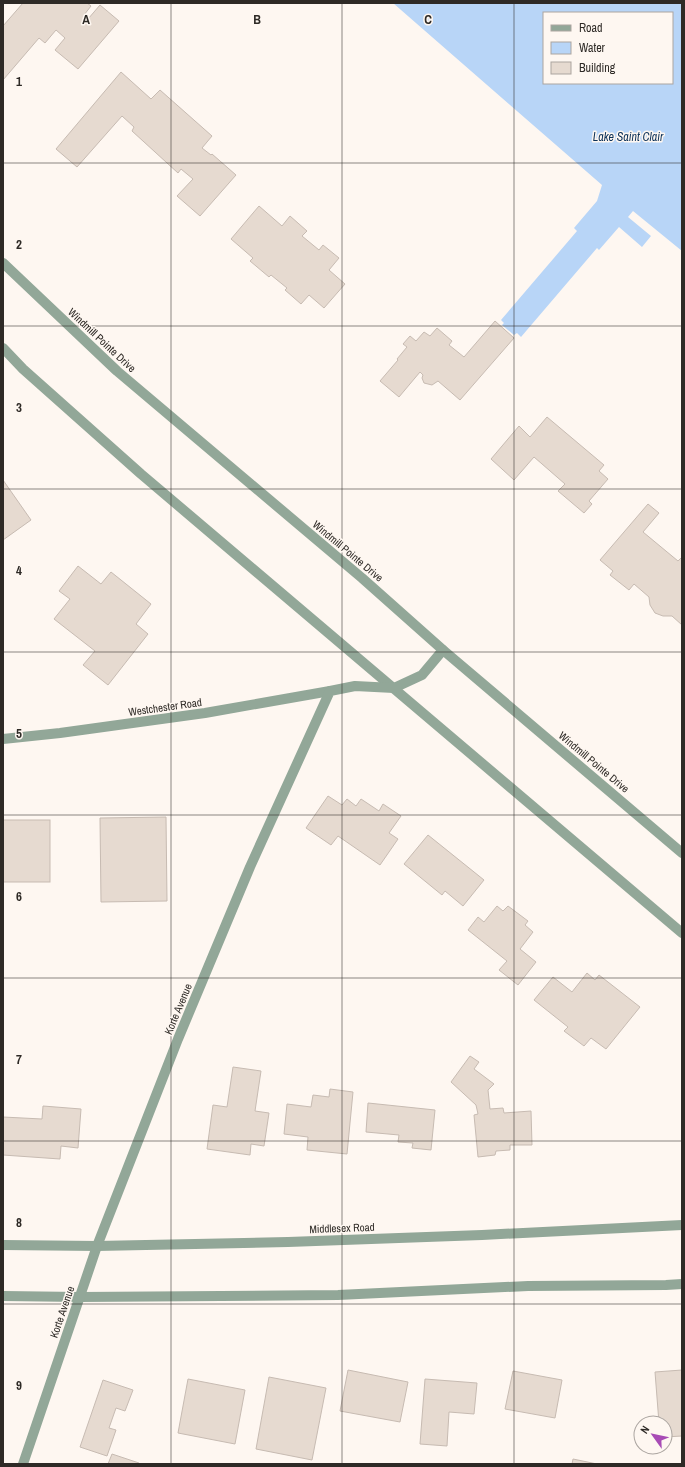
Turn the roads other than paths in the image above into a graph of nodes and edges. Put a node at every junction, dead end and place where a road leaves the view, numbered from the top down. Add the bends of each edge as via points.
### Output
1 (3, 263) edge
2 (3, 348) edge
3 (443, 650) junction
4 (394, 688) junction
5 (330, 691) junction
6 (3, 739) edge
7 (682, 853) edge
8 (682, 933) edge
9 (682, 1225) edge
10 (3, 1245) edge
11 (97, 1246) junction
12 (682, 1284) edge
13 (3, 1296) edge
14 (80, 1297) junction
15 (23, 1464) edge

1 - 3 street, Windmill Pointe Drive via 117,371 362,578
2 - 4 street via 23,369 141,474
3 - 4 street via 422,675
3 - 7 street, Windmill Pointe Drive
4 - 5 street via 355,686
4 - 8 street
5 - 6 street, Westchester Road via 205,714
5 - 11 street, Korte Avenue via 250,867 178,1039
9 - 11 street, Middlesex Road via 475,1236
10 - 11 street, Middlesex Road
11 - 14 street, Korte Avenue
12 - 14 street via 528,1286 338,1295
13 - 14 street
14 - 15 street, Korte Avenue

